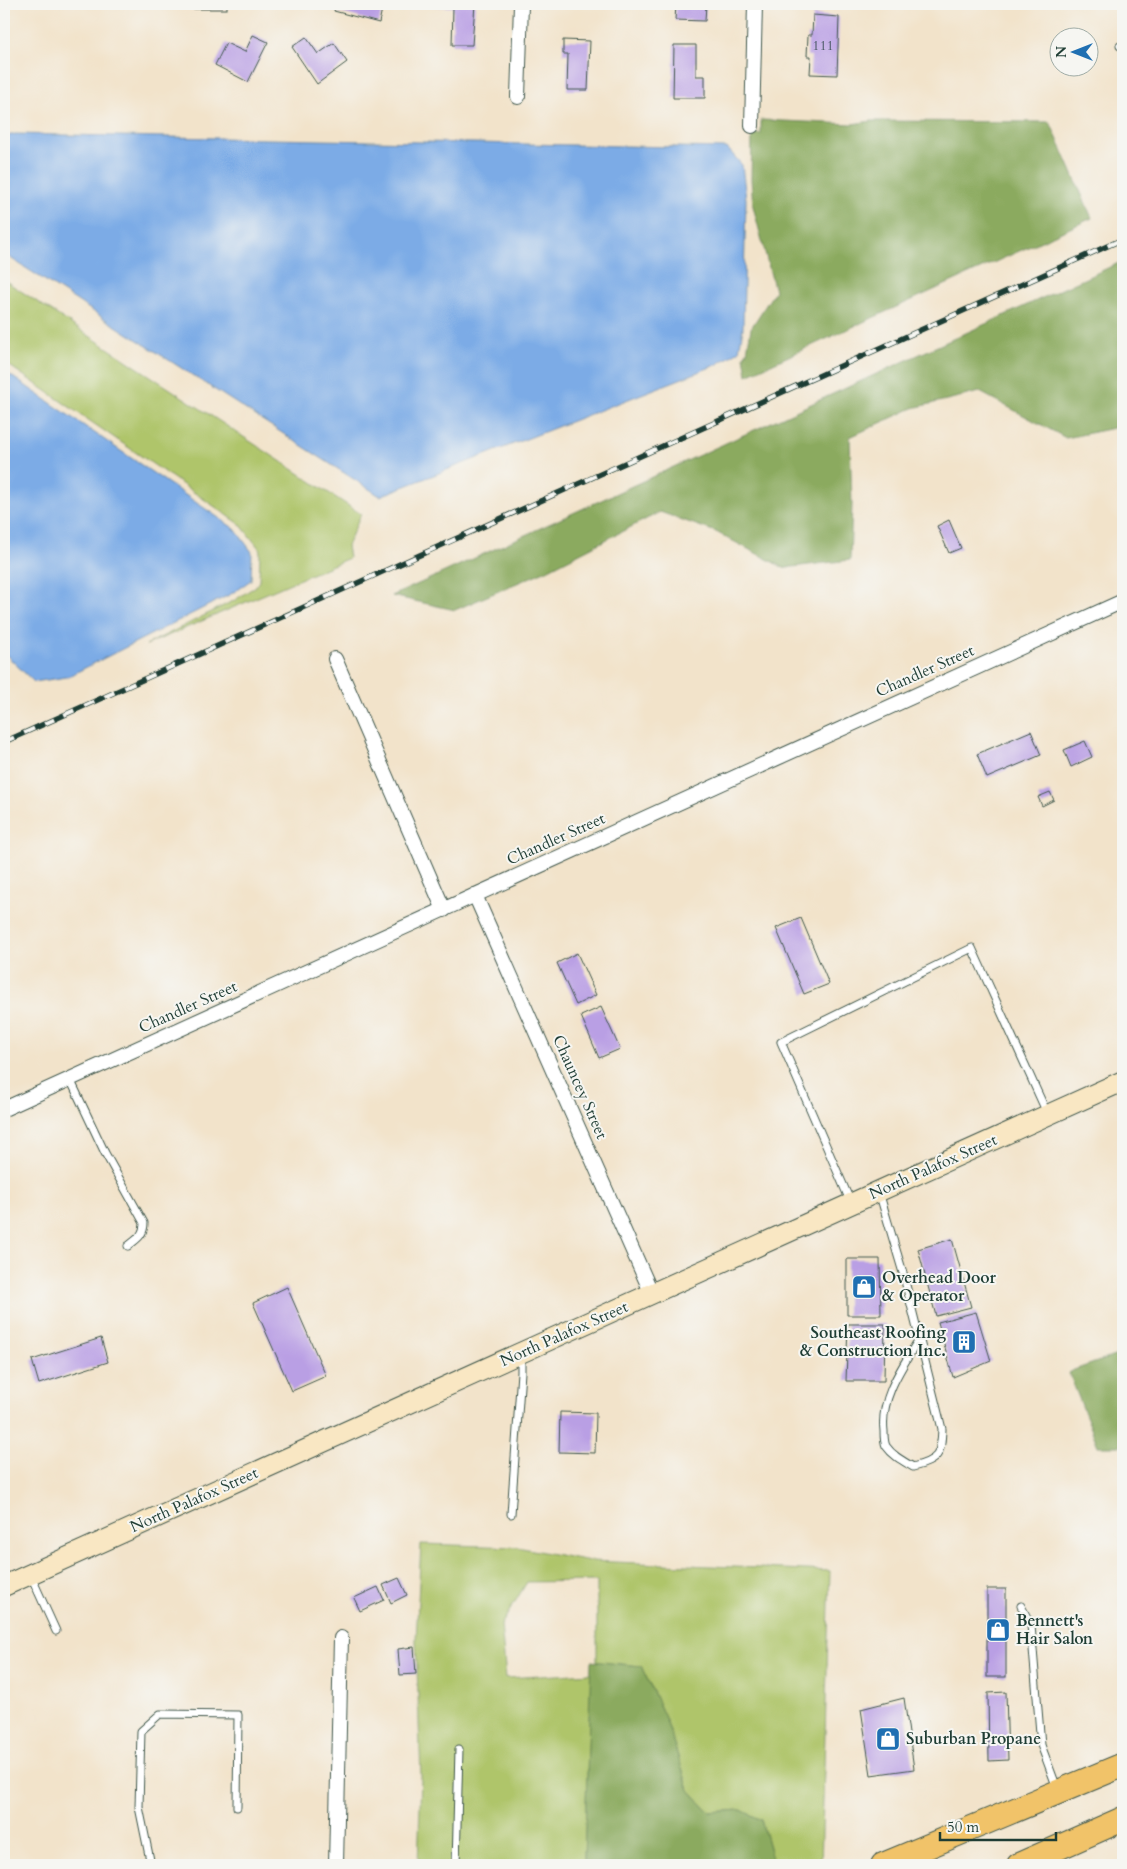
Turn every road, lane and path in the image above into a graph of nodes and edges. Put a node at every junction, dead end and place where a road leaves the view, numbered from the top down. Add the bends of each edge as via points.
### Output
1 (520, 4) edge
2 (755, 4) edge
3 (518, 98) dead end
4 (752, 126) dead end
5 (1123, 601) edge
6 (335, 659) dead end
7 (475, 895) junction
8 (444, 910) junction
9 (70, 1079) junction
10 (1123, 1081) edge
11 (4, 1110) edge
12 (1048, 1115) junction
13 (879, 1191) junction
14 (852, 1204) junction
15 (128, 1246) dead end
16 (652, 1294) junction
17 (919, 1339) junction
18 (519, 1354) junction
19 (511, 1514) dead end
20 (30, 1574) junction
21 (4, 1586) edge
22 (1021, 1606) dead end
23 (56, 1631) dead end
24 (341, 1638) dead end
25 (459, 1749) dead end
26 (1123, 1749) edge
27 (1123, 1765) edge
28 (1058, 1791) junction
29 (237, 1807) dead end
30 (1123, 1819) edge
31 (1123, 1832) edge
32 (1056, 1849) junction
33 (891, 1864) edge
34 (151, 1865) edge
35 (336, 1865) edge
36 (456, 1865) edge
37 (1019, 1865) edge

1 - 3 street
2 - 4 street
5 - 7 street, Chandler Street
6 - 8 street
7 - 8 street, Chandler Street
7 - 16 street, Chauncey Street
8 - 9 street, Chandler Street
9 - 11 street, Chandler Street
9 - 15 lane via 105,1153 144,1222 140,1237
10 - 12 main road, North Palafox Street
12 - 13 main road, North Palafox Street
12 - 14 lane via 972,948 781,1042
13 - 14 main road, North Palafox Street
13 - 17 lane
14 - 16 main road, North Palafox Street
16 - 18 main road, North Palafox Street
17 - 17 lane via 942,1429 942,1444 929,1463 913,1467 885,1444 883,1426 893,1383
18 - 19 lane via 521,1372
18 - 20 main road, North Palafox Street
20 - 21 main road, North Palafox Street
20 - 23 lane
22 - 28 lane via 1031,1625 1041,1744
24 - 35 street
25 - 36 lane
26 - 28 highway
27 - 28 highway
28 - 33 highway
29 - 34 lane via 238,1714 160,1714 141,1731 139,1807
30 - 32 highway
31 - 32 highway
32 - 37 highway

